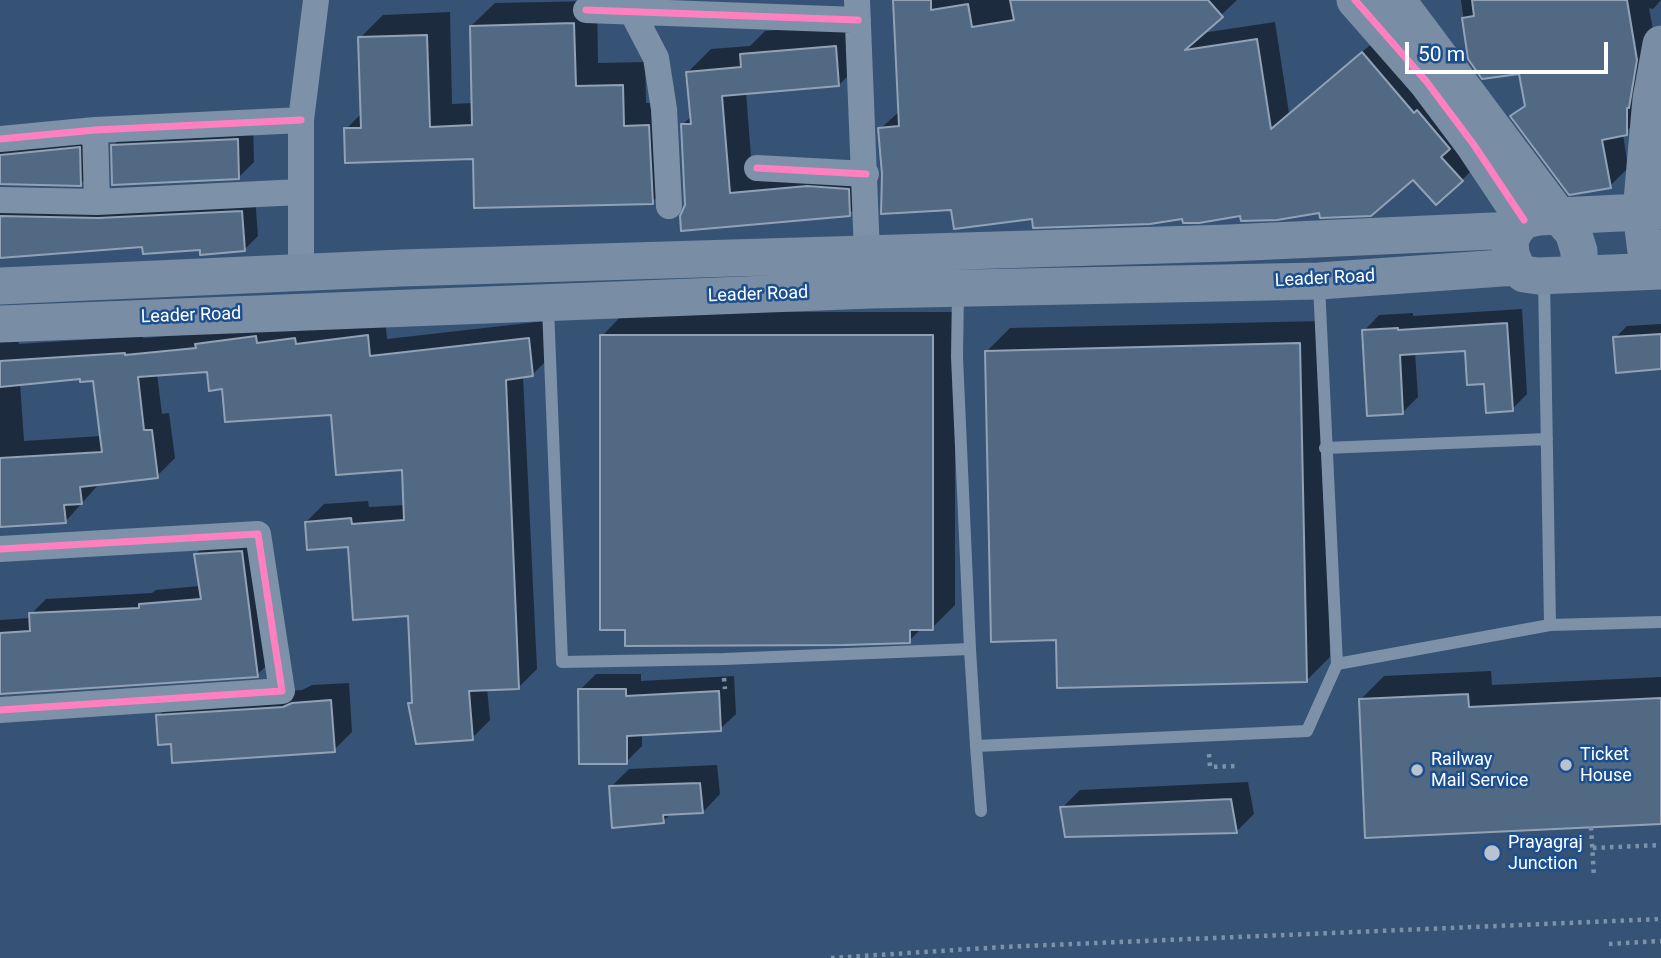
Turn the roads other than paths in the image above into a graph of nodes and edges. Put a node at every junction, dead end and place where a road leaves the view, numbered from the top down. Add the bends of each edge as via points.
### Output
1 (316, 0) edge
2 (1355, 0) edge
3 (1397, 0) edge
4 (586, 10) dead end
5 (857, 10) edge
6 (632, 12) junction
7 (1661, 44) edge
8 (301, 120) junction
9 (95, 130) junction
10 (0, 139) edge
11 (757, 168) dead end
12 (866, 174) junction
13 (300, 192) junction
14 (0, 200) edge
15 (97, 202) junction
16 (669, 206) dead end
17 (1651, 211) edge
18 (1532, 222) junction
19 (867, 253) junction
20 (1658, 271) edge
21 (1544, 272) junction
22 (301, 273) junction
23 (1319, 281) junction
24 (0, 286) edge
25 (958, 288) junction
26 (548, 303) junction
27 (0, 324) edge
28 (1548, 439) junction
29 (1325, 448) junction
30 (0, 549) edge
31 (1661, 622) edge
32 (1550, 625) junction
33 (970, 649) junction
34 (1337, 664) junction
35 (0, 710) edge
36 (976, 746) junction
37 (981, 811) dead end

1 - 8 street
2 - 18 main road via 1426,81
3 - 18 main road via 1438,52
4 - 6 street
5 - 6 street
5 - 12 street
6 - 16 street via 656,58 664,109
7 - 17 main road via 1651,99
8 - 9 street
8 - 13 street
9 - 10 street
9 - 15 street
11 - 12 street
12 - 19 street
13 - 15 street
13 - 22 street
14 - 15 street
17 - 18 main road
17 - 20 main road via 1646,252
18 - 19 main road via 1228,243
18 - 21 main road via 1510,241 1511,254
18 - 21 main road via 1573,232 1579,251 1580,262
19 - 22 main road
20 - 21 main road, Leader Road
21 - 23 main road, Leader Road
21 - 28 lane
22 - 24 main road
23 - 25 main road, Leader Road
23 - 29 lane
25 - 26 main road, Leader Road
25 - 33 lane
26 - 27 main road, Leader Road
26 - 33 lane via 562,662
28 - 29 lane
28 - 32 lane
29 - 34 lane
30 - 35 street via 258,534 282,691
31 - 32 lane
32 - 34 lane
33 - 36 lane
34 - 36 lane via 1307,731
36 - 37 lane

